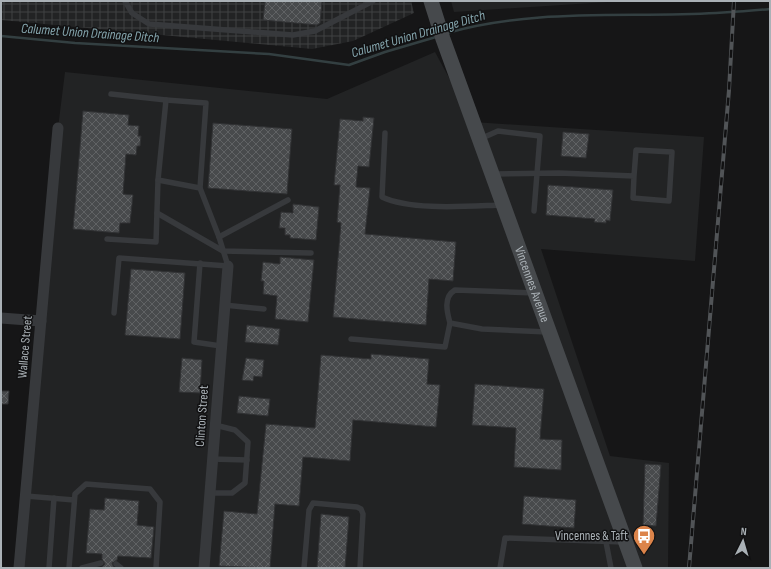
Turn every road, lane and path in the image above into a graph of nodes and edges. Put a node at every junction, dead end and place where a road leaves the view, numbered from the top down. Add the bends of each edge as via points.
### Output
1 (125, 1) edge
2 (373, 1) edge
3 (431, 1) edge
4 (112, 94) dead end
5 (166, 100) junction
6 (58, 128) dead end
7 (385, 133) dead end
8 (479, 139) junction
9 (537, 173) junction
10 (492, 174) junction
11 (634, 176) junction
12 (158, 180) junction
13 (200, 188) junction
14 (288, 200) dead end
15 (503, 205) junction
16 (534, 211) dead end
17 (157, 213) junction
18 (219, 237) junction
19 (107, 239) dead end
20 (223, 251) junction
21 (311, 253) dead end
22 (200, 263) junction
23 (228, 266) junction
24 (535, 293) junction
25 (224, 305) junction
26 (264, 309) dead end
27 (114, 313) dead end
28 (1, 318) edge
29 (41, 321) junction
30 (450, 323) junction
31 (549, 332) junction
32 (351, 339) dead end
33 (221, 346) junction
34 (215, 425) junction
35 (212, 459) junction
36 (247, 460) junction
37 (210, 493) junction
38 (26, 496) junction
39 (54, 498) junction
40 (74, 500) junction
41 (606, 542) junction
42 (625, 542) junction
43 (101, 563) dead end
44 (116, 564) dead end
45 (19, 568) edge
46 (48, 568) edge
47 (69, 568) edge
48 (82, 568) edge
49 (121, 568) edge
50 (156, 568) edge
51 (204, 568) edge
52 (304, 568) edge
53 (360, 568) edge
54 (500, 568) edge
55 (611, 568) edge
56 (635, 568) edge

1 - 2 lane via 132,13 149,24 292,35 315,31
3 - 8 street, Vincennes Avenue
4 - 5 lane
5 - 12 lane
5 - 13 lane via 206,103
6 - 29 street, Wallace Street
7 - 15 lane via 382,197 425,205
8 - 9 lane via 498,131 540,136
8 - 10 street, Vincennes Avenue
9 - 10 lane
9 - 11 lane
9 - 16 lane
10 - 15 street, Vincennes Avenue
11 - 11 lane via 636,150 672,152 669,201 633,198
12 - 13 lane
12 - 17 lane
13 - 18 lane
14 - 18 lane
15 - 24 street, Vincennes Avenue
17 - 19 lane via 156,242
17 - 20 lane
18 - 20 lane
20 - 21 lane
20 - 23 lane
22 - 23 lane
22 - 27 lane via 119,258
22 - 33 lane via 194,342
23 - 25 street, Clinton Street
24 - 30 lane via 455,290 448,300
24 - 31 street, Vincennes Avenue
25 - 26 lane
25 - 33 street, Clinton Street
28 - 29 street
29 - 38 street, Wallace Street
30 - 31 lane via 482,329
30 - 32 lane via 445,347
31 - 42 street, Vincennes Avenue
33 - 34 street, Clinton Street
34 - 35 street, Clinton Street
34 - 36 lane via 235,430 248,442
35 - 36 lane
35 - 37 street, Clinton Street
36 - 37 lane via 245,483 232,493
37 - 51 street, Clinton Street
38 - 39 lane
38 - 45 street, Wallace Street
39 - 40 lane
39 - 46 lane
40 - 47 lane
40 - 50 lane via 75,494 86,484 150,489 160,502
41 - 42 lane
41 - 54 lane via 505,538
41 - 55 lane
42 - 56 street, Vincennes Avenue
43 - 48 lane
44 - 49 lane
52 - 53 lane via 309,510 313,504 361,509 363,514

